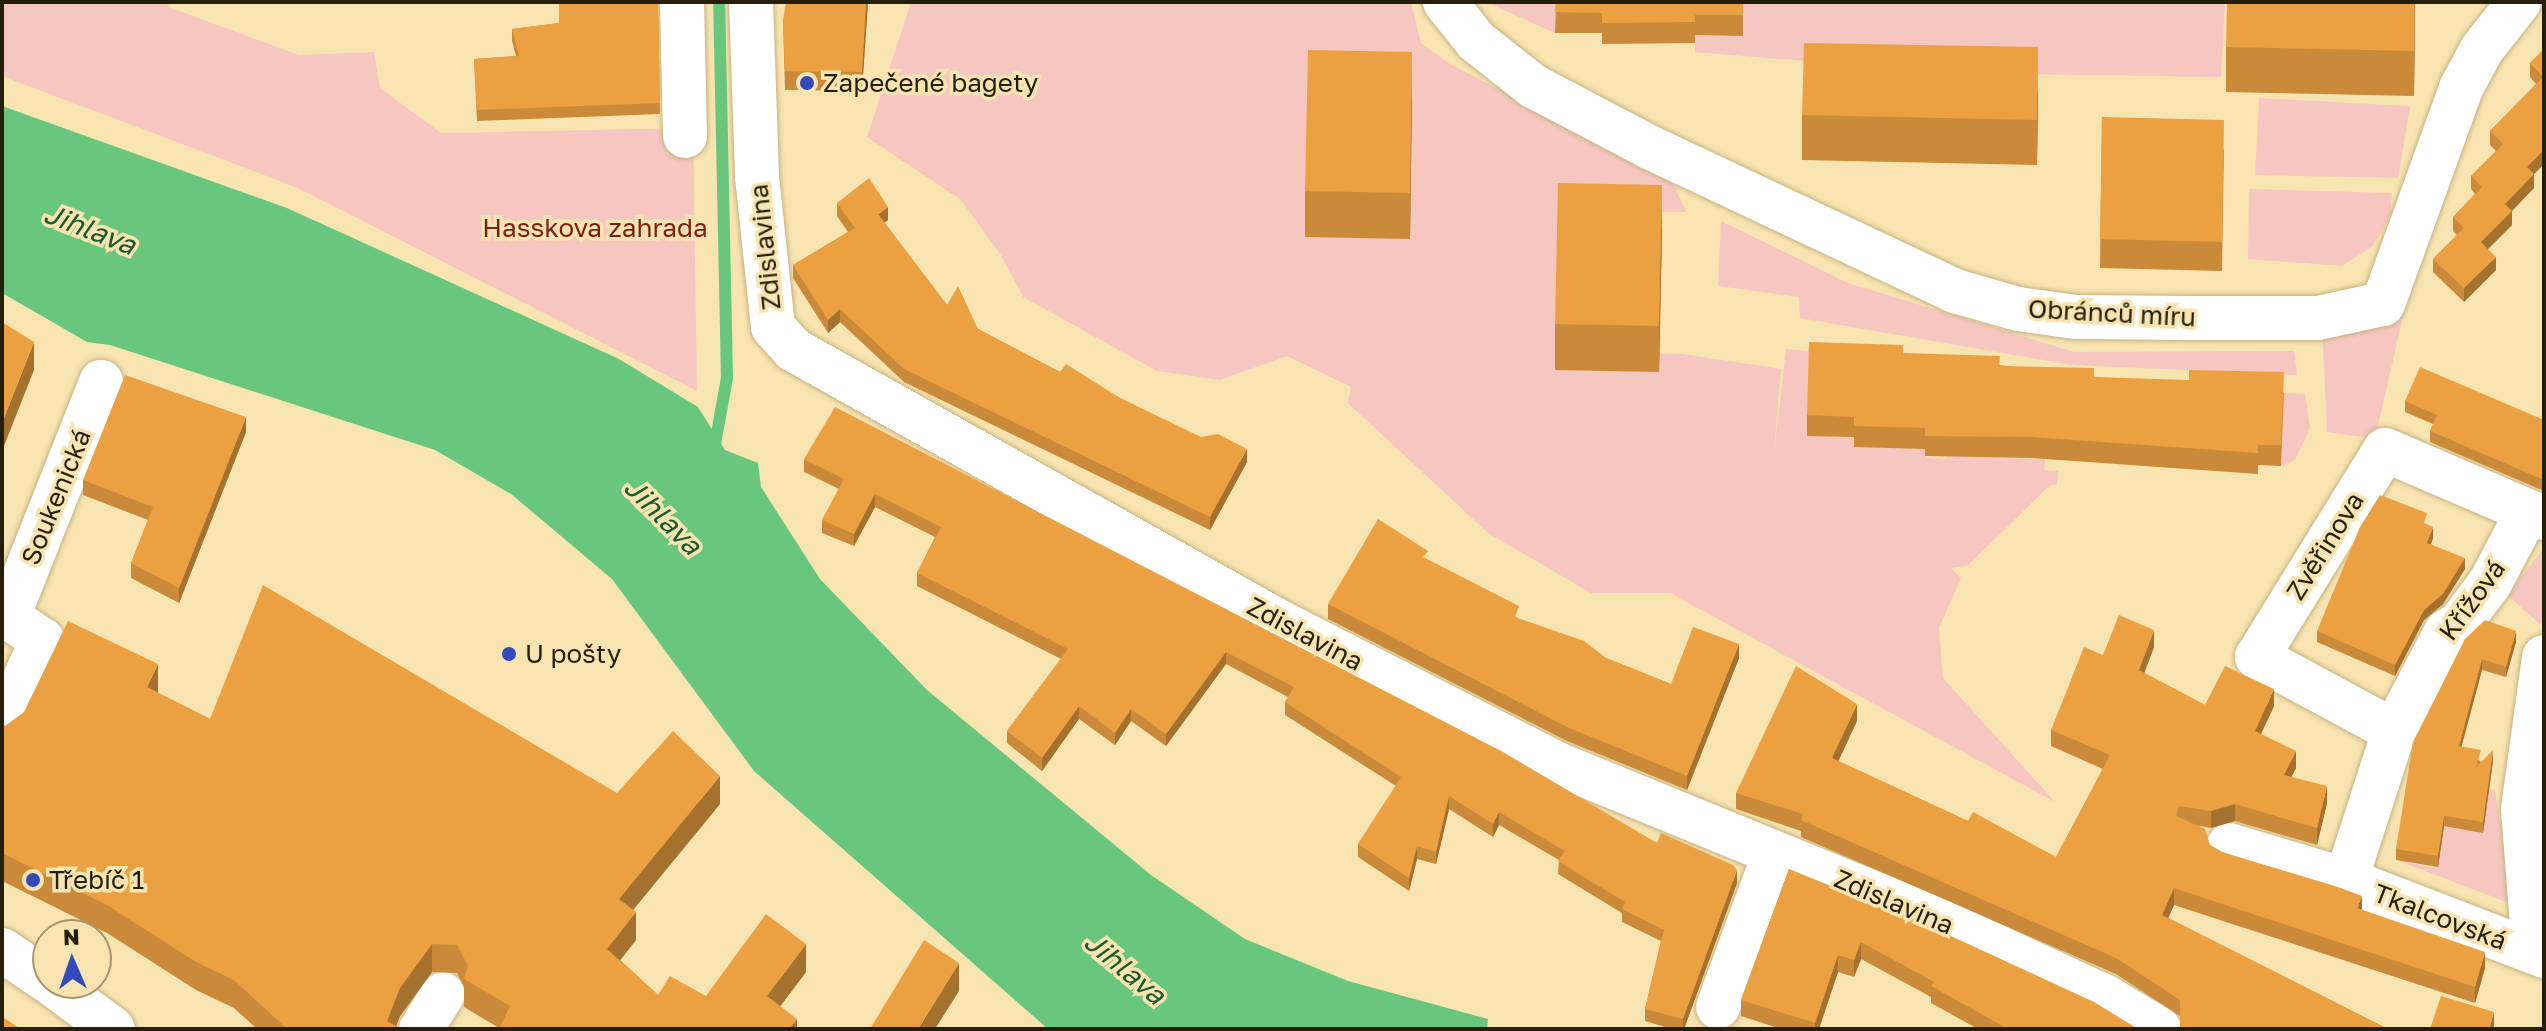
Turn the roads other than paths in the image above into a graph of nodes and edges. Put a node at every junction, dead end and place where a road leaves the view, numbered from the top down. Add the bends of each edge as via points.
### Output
1 (682, 2) edge
2 (751, 2) edge
3 (1445, 2) edge
4 (2519, 2) edge
5 (685, 136) dead end
6 (101, 382) dead end
7 (2536, 515) edge
8 (2544, 657) edge
9 (2, 729) edge
10 (2394, 731) junction
11 (2229, 845) dead end
12 (1774, 855) junction
13 (2346, 880) junction
14 (2, 950) edge
15 (2539, 954) edge
16 (32, 970) edge
17 (72, 999) edge
18 (1718, 1007) dead end
19 (113, 1029) edge
20 (2159, 1029) edge

1 - 5 street
2 - 12 street, Zdislavina via 757,177 773,327 794,350 1306,636 1557,764
3 - 4 street, Obránců míru via 1476,41 1533,86 1649,147 1955,291 2018,309 2076,317 2189,318 2318,318 2383,304 2461,88 2482,49
6 - 9 street, Soukenická via 8,617 42,640
7 - 10 street, Křížová via 2460,623 2446,632
7 - 10 street, Zvěřinova via 2385,450 2257,657
8 - 15 street via 2523,809
10 - 13 street, Tkalcovská
11 - 13 street, Tkalcovská
12 - 18 street
12 - 20 street, Zdislavina via 1937,919 2106,997
13 - 15 street, Tkalcovská
14 - 16 street
17 - 19 street

